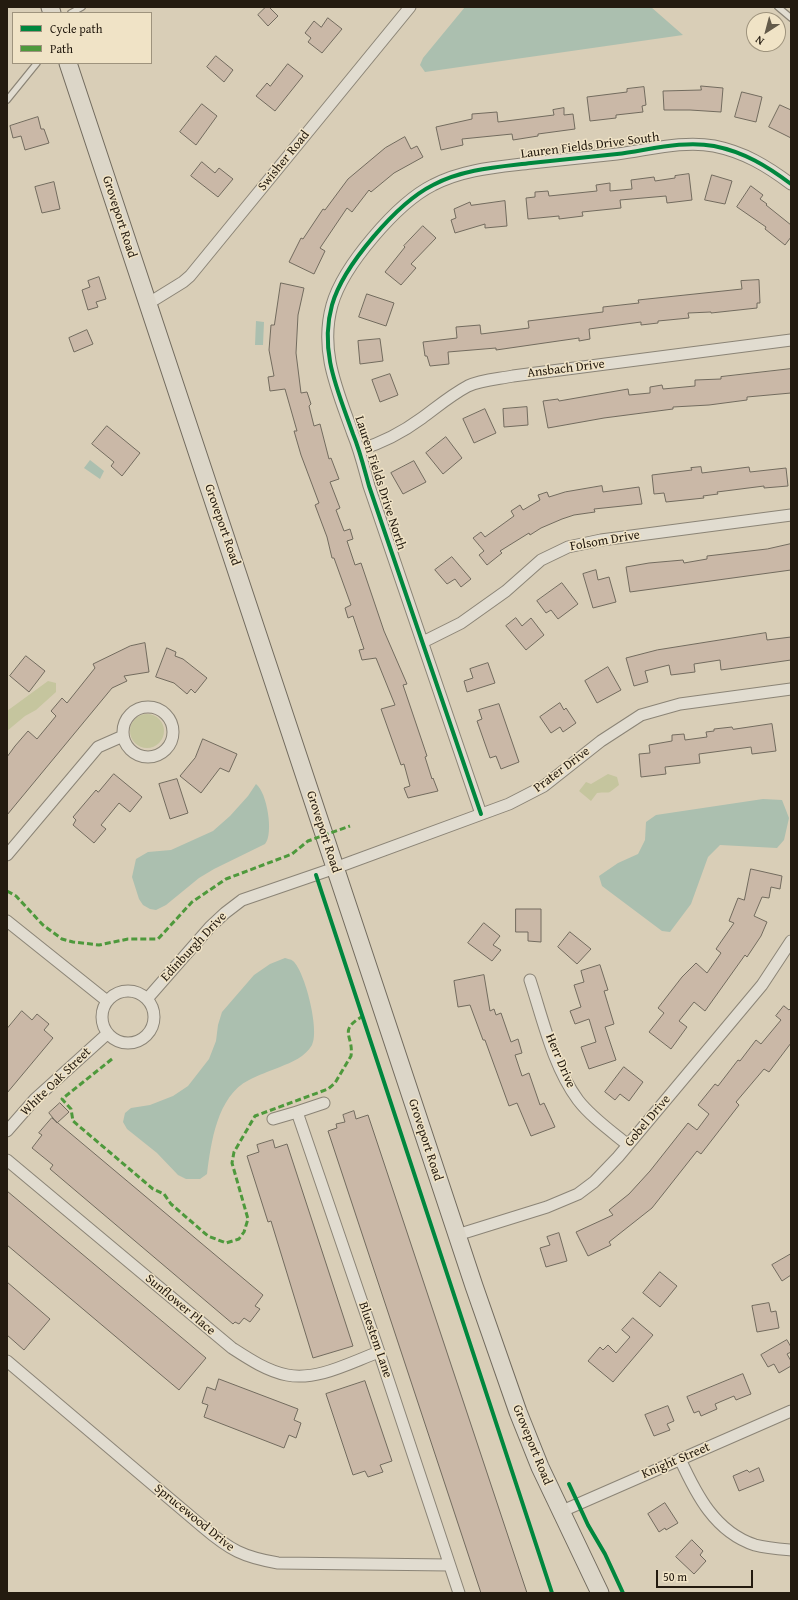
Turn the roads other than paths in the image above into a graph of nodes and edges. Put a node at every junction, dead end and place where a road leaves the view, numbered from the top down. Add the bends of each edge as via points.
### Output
1 (82, 7) edge
2 (410, 7) edge
3 (778, 7) edge
4 (73, 12) edge
5 (791, 18) edge
6 (36, 64) edge
7 (68, 64) edge
8 (7, 100) edge
9 (791, 184) edge
10 (431, 186) joint
11 (149, 302) junction
12 (791, 340) edge
13 (359, 450) junction
14 (791, 514) edge
15 (422, 642) junction
16 (791, 689) edge
17 (123, 736) junction
18 (481, 814) junction
19 (7, 855) edge
20 (335, 868) junction
21 (7, 921) edge
22 (791, 941) edge
23 (530, 980) dead end
24 (147, 998) junction
25 (107, 1000) junction
26 (107, 1034) junction
27 (324, 1103) dead end
28 (297, 1112) junction
29 (273, 1119) dead end
30 (7, 1131) edge
31 (628, 1145) junction
32 (7, 1160) edge
33 (457, 1235) junction
34 (380, 1352) junction
35 (7, 1361) edge
36 (791, 1411) edge
37 (680, 1459) junction
38 (560, 1512) junction
39 (791, 1550) edge
40 (449, 1565) junction
41 (459, 1593) edge
42 (600, 1593) edge

1 - 4 lane
2 - 11 street, Swisher Road via 190,276
3 - 5 lane
6 - 8 lane
7 - 11 main road, Groveport Road
9 - 10 street, Lauren Fields Drive South via 742,153 696,144 487,168 450,177
10 - 13 street, Lauren Fields Drive North via 395,213 374,235 355,260 332,304 327,347 331,374
11 - 20 main road, Groveport Road
12 - 13 street, Ansbach Drive via 485,381 468,386 397,434
13 - 15 street, Lauren Fields Drive North
14 - 15 street, Folsom Drive via 601,540 568,547 541,560 506,591 461,623
15 - 18 street, Lauren Fields Drive North
16 - 18 street, Prater Drive via 680,704 641,715 601,741 544,786 509,804
17 - 17 street via 127,746 136,754 146,757 157,756 172,740 173,728 169,718 160,710 150,707 139,709 129,715 124,725
17 - 19 street via 98,747
18 - 20 street, Prater Drive
20 - 24 street, Edinburgh Drive via 242,900 210,927
20 - 33 main road, Groveport Road
21 - 25 street
22 - 31 street, Gobel Drive via 762,985
23 - 31 street, Herr Drive via 555,1056 566,1080 578,1100
24 - 25 street via 131,990 113,994
24 - 26 street via 152,1006 154,1022 146,1037 138,1042 122,1043
25 - 26 street via 101,1018
26 - 30 street, White Oak Street via 35,1100
27 - 28 street
28 - 29 street
28 - 34 street, Bluestem Lane
31 - 33 street, Gobel Drive via 594,1182 578,1194 547,1207
32 - 34 street, Sunflower Place via 232,1348 260,1365 287,1375 311,1376
33 - 38 main road, Groveport Road via 518,1412
34 - 40 street, Bluestem Lane
35 - 40 street, Sprucewood Drive via 224,1545 239,1553 278,1563
36 - 37 street, Knight Street
37 - 38 street, Knight Street
37 - 39 street via 693,1487 710,1512 730,1532 756,1545
38 - 42 main road, Groveport Road
40 - 41 street, Bluestem Lane

